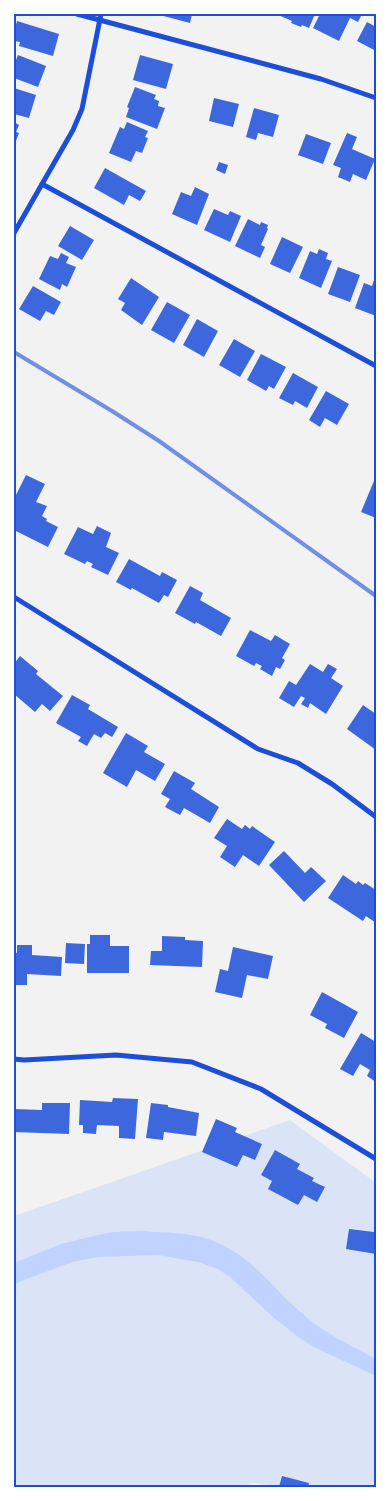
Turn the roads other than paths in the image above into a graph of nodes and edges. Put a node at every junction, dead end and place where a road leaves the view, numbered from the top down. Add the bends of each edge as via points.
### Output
1 (77, 14) edge
2 (101, 14) edge
3 (99, 20) junction
4 (376, 98) edge
5 (42, 184) junction
6 (14, 233) edge
7 (376, 366) edge
8 (14, 597) edge
9 (376, 817) edge
10 (14, 1059) edge
11 (376, 1158) edge

1 - 3 street
2 - 3 street
3 - 4 street via 321,79
3 - 5 street via 82,109
5 - 6 street
5 - 7 street
8 - 9 street via 258,750 298,763
10 - 11 street via 116,1055 192,1062 261,1089

